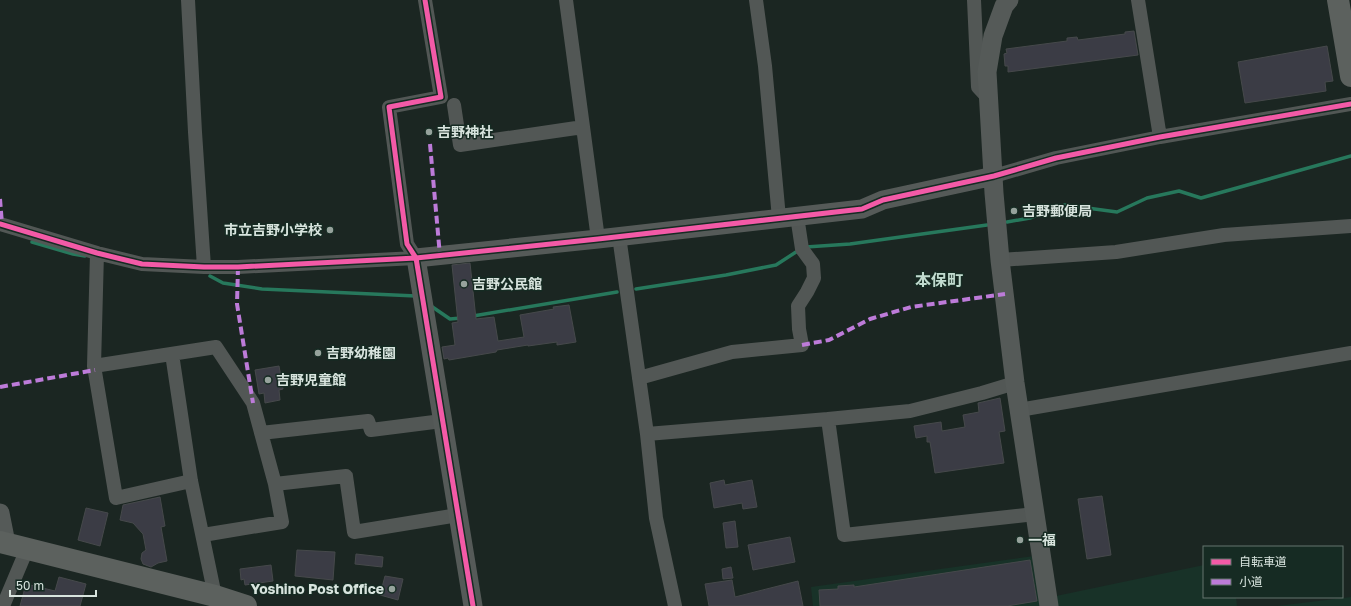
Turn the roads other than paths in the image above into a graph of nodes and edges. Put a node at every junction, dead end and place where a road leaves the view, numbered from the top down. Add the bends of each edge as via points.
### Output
1 (188, 0) edge
2 (425, 0) edge
3 (566, 0) edge
4 (756, 0) edge
5 (974, 0) edge
6 (1009, 0) edge
7 (1138, 0) edge
8 (1338, 0) edge
9 (1351, 76) edge
10 (990, 100) junction
11 (1351, 104) edge
12 (454, 106) dead end
13 (583, 127) junction
14 (1160, 137) junction
15 (994, 176) junction
16 (788, 217) junction
17 (0, 224) edge
18 (1351, 226) edge
19 (619, 236) junction
20 (598, 239) junction
21 (97, 253) junction
22 (416, 258) junction
23 (1000, 260) junction
24 (204, 267) junction
25 (1351, 353) edge
26 (172, 354) junction
27 (94, 366) junction
28 (639, 378) junction
29 (1015, 383) junction
30 (1019, 410) junction
31 (828, 419) junction
32 (442, 421) junction
33 (261, 433) junction
34 (647, 434) junction
35 (191, 481) junction
36 (275, 484) junction
37 (0, 513) edge
38 (1035, 514) junction
39 (458, 515) junction
40 (203, 535) junction
41 (3, 542) edge
42 (27, 549) junction
43 (215, 596) junction
44 (3, 606) edge
45 (246, 606) edge
46 (473, 606) edge
47 (675, 606) edge
48 (1049, 606) edge

1 - 24 street
2 - 22 street via 441,96 389,107 407,244
3 - 13 street
4 - 16 street
5 - 10 street via 978,87
6 - 10 street via 992,36 988,72
7 - 14 street
8 - 9 main road
10 - 15 street
11 - 14 street
12 - 13 street via 460,145
13 - 20 street
14 - 15 street via 1056,158
15 - 16 street via 883,200 862,209
15 - 23 street
16 - 19 street
16 - 28 street via 802,249 813,264 814,278 798,306 802,345 732,352
17 - 21 street
18 - 23 street via 1224,235 1116,252
19 - 20 street
19 - 28 street
20 - 22 street
21 - 24 street via 142,264
21 - 27 street
22 - 24 street via 238,268
22 - 32 street
23 - 29 street
25 - 30 street
26 - 27 street
26 - 33 street via 216,347 253,403
26 - 35 street
27 - 35 street via 116,498
28 - 34 street
29 - 30 street
29 - 31 street via 910,411
30 - 38 street
31 - 34 street
31 - 38 street via 844,535
32 - 33 street via 371,430 368,420
32 - 39 street
33 - 36 street
34 - 47 street via 656,518
35 - 40 street
36 - 39 street via 346,476 354,532
36 - 40 street via 282,522
37 - 41 street
38 - 48 street
39 - 46 street
40 - 43 street
41 - 42 main road
42 - 43 main road
42 - 44 street
43 - 45 main road

